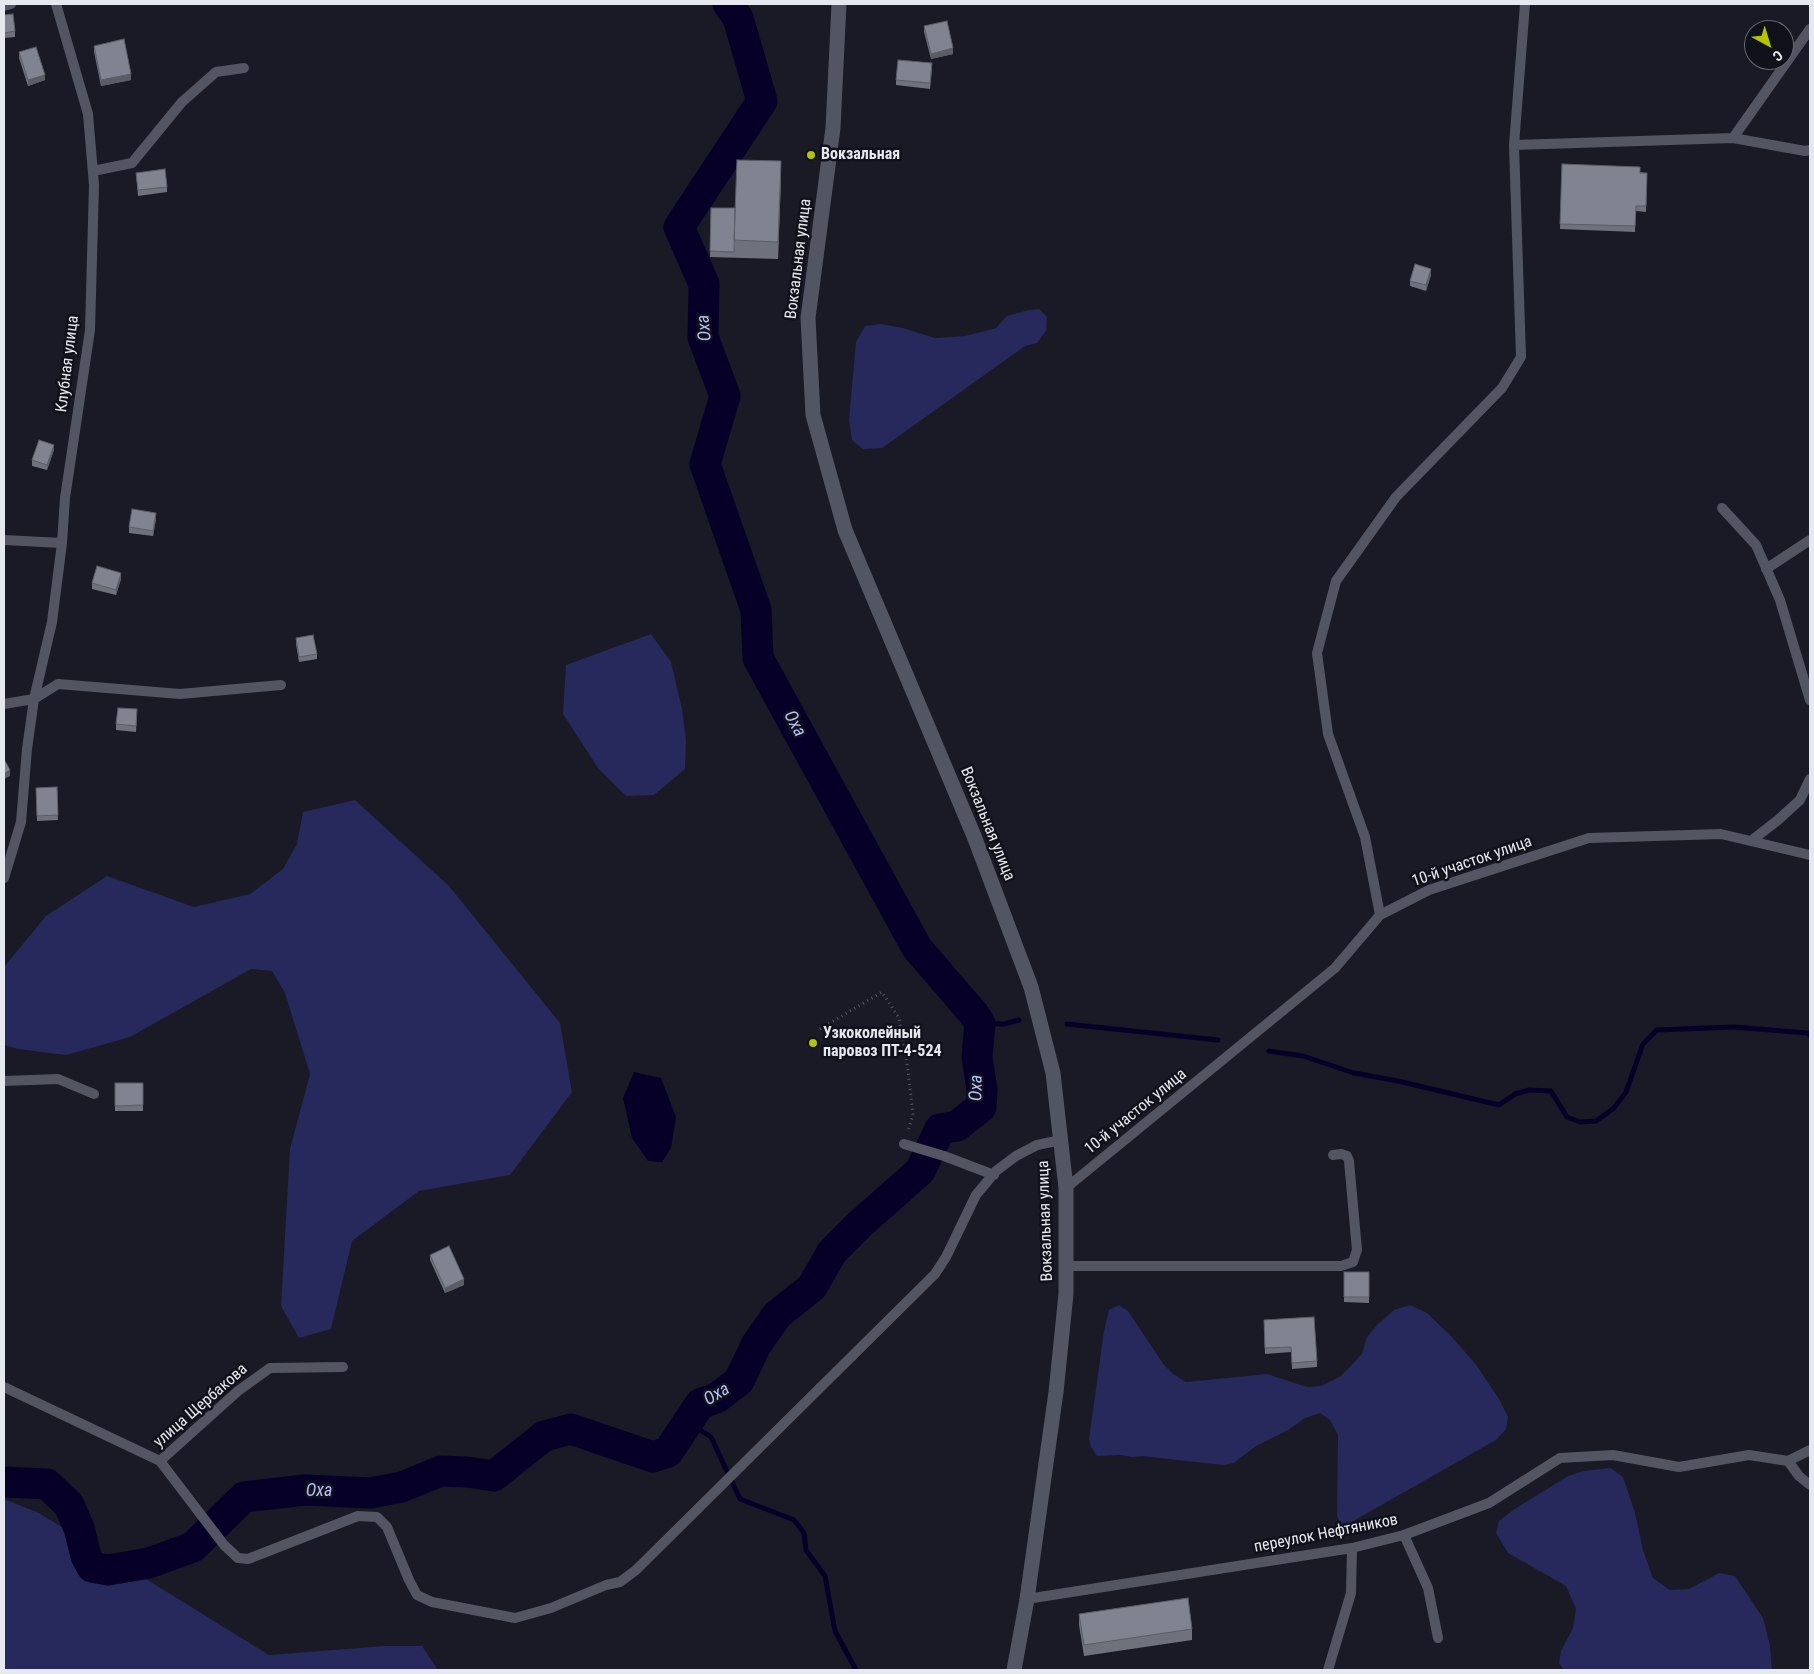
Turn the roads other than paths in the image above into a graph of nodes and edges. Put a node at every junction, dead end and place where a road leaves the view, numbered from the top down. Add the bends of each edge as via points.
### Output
1 (11, 4) edge
2 (56, 4) edge
3 (839, 4) edge
4 (1525, 4) edge
5 (4, 6) edge
6 (1810, 29) edge
7 (244, 68) dead end
8 (1733, 138) junction
9 (1514, 146) junction
10 (1810, 150) edge
11 (93, 171) junction
12 (1722, 508) dead end
13 (4, 540) edge
14 (1810, 540) edge
15 (62, 543) junction
16 (1766, 568) junction
17 (281, 685) dead end
18 (34, 699) junction
19 (1810, 700) edge
20 (4, 704) edge
21 (1810, 779) edge
22 (1751, 841) junction
23 (1810, 855) edge
24 (4, 878) edge
25 (1380, 915) junction
26 (4, 1081) edge
27 (94, 1094) dead end
28 (1061, 1140) junction
29 (908, 1145) road end
30 (1333, 1155) dead end
31 (994, 1174) junction
32 (1066, 1188) junction
33 (1066, 1266) junction
34 (343, 1367) dead end
35 (4, 1387) edge
36 (1810, 1450) edge
37 (1788, 1460) junction
38 (160, 1461) junction
39 (1810, 1485) edge
40 (1404, 1535) junction
41 (1352, 1548) junction
42 (1027, 1599) junction
43 (1438, 1638) dead end
44 (1014, 1670) edge
45 (1328, 1670) edge

1 - 5 lane
2 - 11 lane, Клубная улица via 88,114
3 - 28 street, Вокзальная улица via 833,128 808,318 813,415 846,530 974,836 1031,987 1053,1073
4 - 9 lane
6 - 8 lane
7 - 11 lane via 216,72 182,102 132,163
8 - 9 lane
8 - 10 lane
9 - 25 lane via 1521,357 1502,388 1396,496 1336,581 1317,653 1328,734 1365,837
11 - 15 lane, Клубная улица via 90,330 65,498
12 - 16 lane via 1756,545
13 - 15 lane
14 - 16 lane
15 - 18 lane, Клубная улица via 52,622
16 - 19 lane via 1780,600
17 - 18 lane via 180,694 58,684
18 - 20 lane
18 - 24 lane, Клубная улица via 21,822
21 - 22 lane via 1800,800
22 - 23 lane, 10-й участок улица
22 - 25 lane, 10-й участок улица via 1721,834 1589,838 1429,890
25 - 32 lane, 10-й участок улица via 1335,968
26 - 27 lane via 58,1078
28 - 31 lane via 1037,1145 1016,1156
28 - 32 street, Вокзальная улица
29 - 31 lane
30 - 33 lane via 1341,1154 1349,1160 1357,1250 1352,1262 1341,1266
31 - 38 lane via 976,1195 935,1274 636,1570 620,1582 551,1608 515,1618 432,1602 417,1596 388,1526 377,1517 358,1516 248,1559 238,1558 203,1519
32 - 33 street, Вокзальная улица
33 - 42 street, Вокзальная улица via 1056,1392
34 - 38 lane, улица Щербакова via 270,1368 238,1391
35 - 38 lane, улица Щербакова
36 - 37 lane
37 - 39 lane
37 - 40 lane, переулок Нефтяников via 1749,1455 1679,1467 1613,1455 1560,1458 1489,1503
40 - 41 lane, переулок Нефтяников
40 - 43 lane via 1428,1588
41 - 42 lane, переулок Нефтяников
41 - 45 lane via 1351,1593
42 - 44 street, Вокзальная улица

